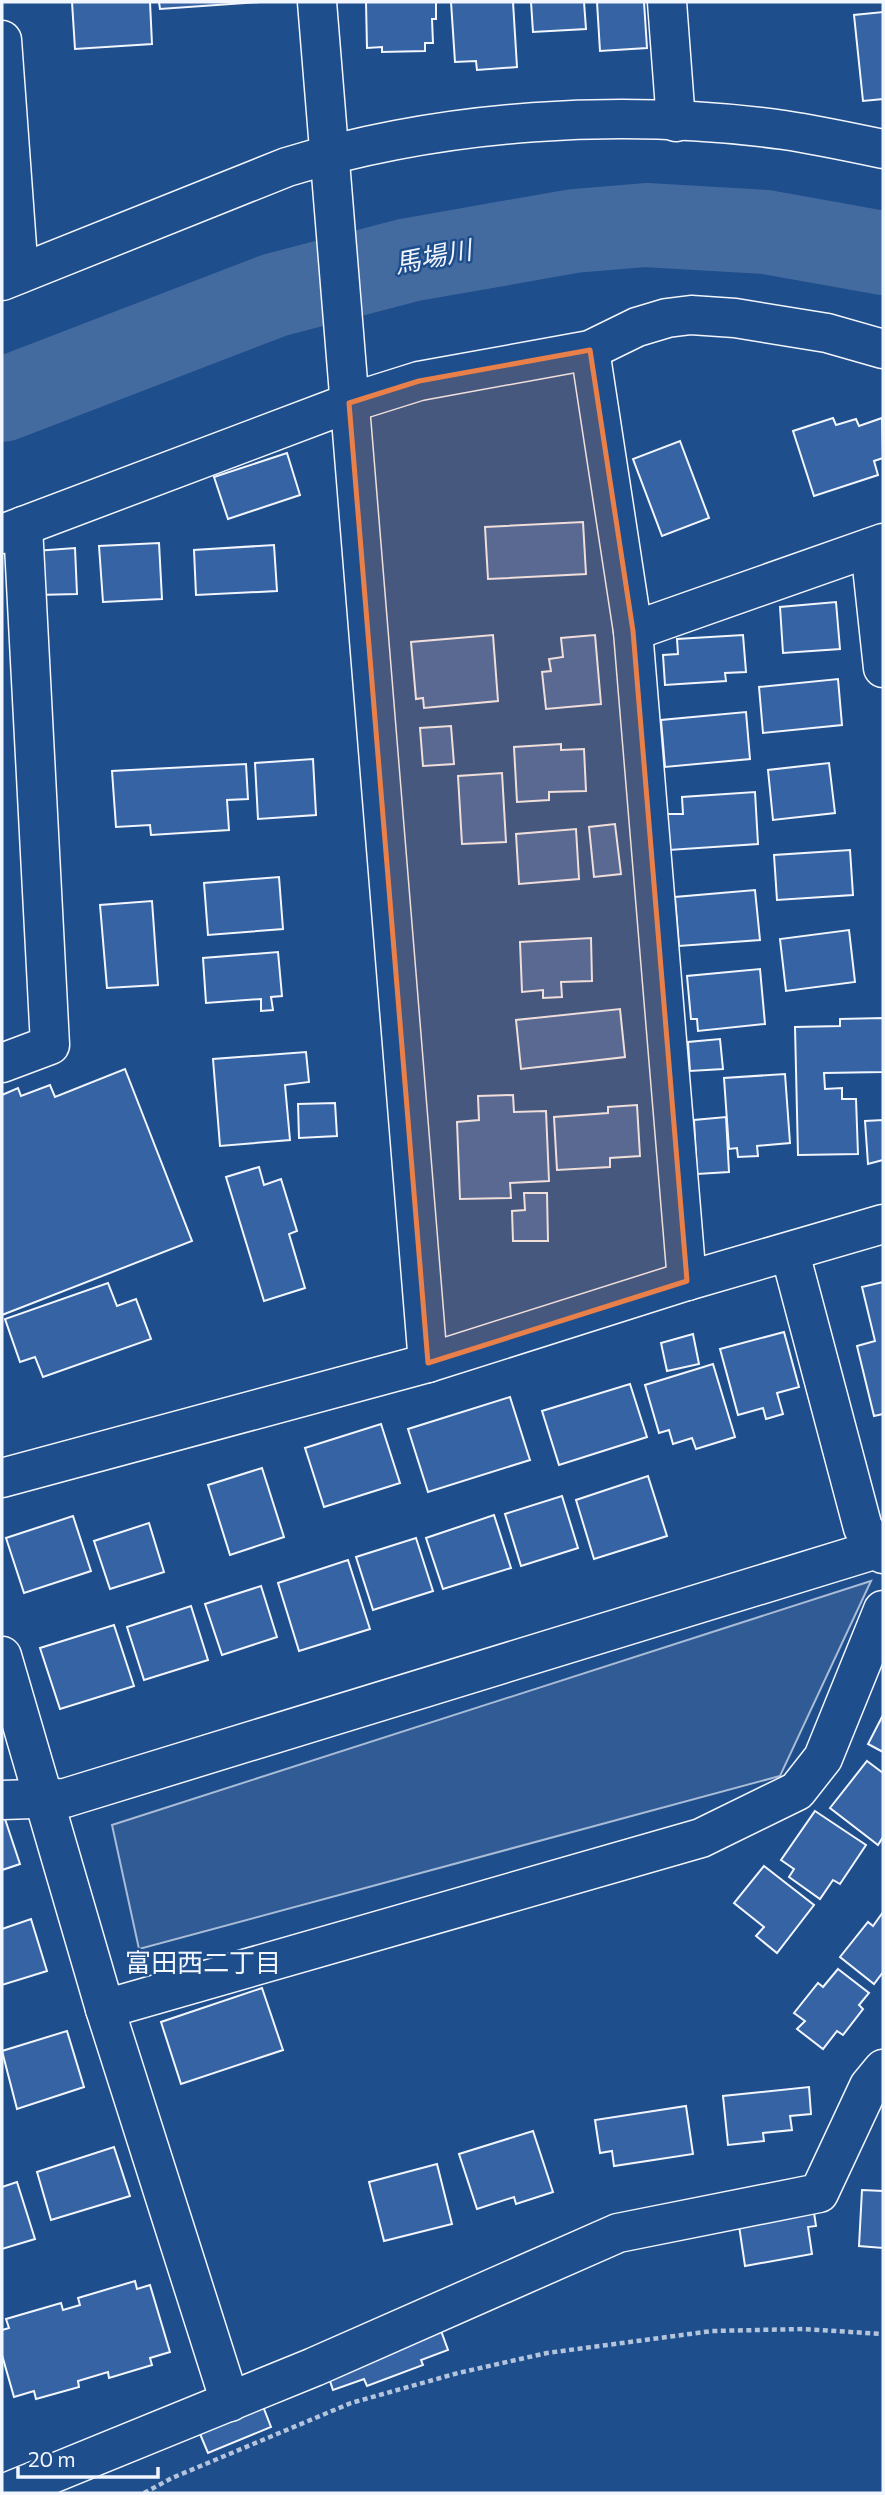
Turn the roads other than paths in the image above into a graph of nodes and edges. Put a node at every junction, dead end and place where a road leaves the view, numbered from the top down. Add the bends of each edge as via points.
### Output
1 (317, 2) edge
2 (667, 2) edge
3 (2, 40) edge
4 (676, 121) junction
5 (883, 149) edge
6 (330, 154) junction
7 (11, 278) edge
8 (883, 349) edge
9 (590, 350) junction
10 (349, 403) junction
11 (12, 530) edge
12 (877, 545) edge
13 (633, 631) junction
14 (883, 668) edge
15 (2, 1063) edge
16 (883, 1224) edge
17 (790, 1253) junction
18 (687, 1281) junction
19 (428, 1363) junction
20 (2, 1478) edge
21 (880, 1551) edge
22 (883, 1610) edge
23 (2, 1657) edge
24 (43, 1799) junction
25 (2, 1800) edge
26 (105, 2009) junction
27 (883, 2069) edge
28 (230, 2402) junction
29 (5, 2493) edge

1 - 6 street
2 - 4 street
3 - 7 street
4 - 5 street via 783,130
4 - 6 street via 503,126
6 - 7 street via 232,188
6 - 10 street
8 - 9 street via 827,333 691,315 637,327
9 - 10 street via 419,381
9 - 13 street
10 - 11 street
10 - 19 street
11 - 15 street via 50,1045
12 - 13 street
12 - 14 street
13 - 18 street
16 - 17 street
17 - 18 street
17 - 21 street via 855,1503 863,1528
18 - 19 street
19 - 20 street
21 - 24 street via 65,1798
22 - 26 street via 823,1758 797,1791 701,1838
23 - 24 street
24 - 25 street
24 - 26 street
26 - 28 street
27 - 28 street via 869,2086 819,2193 618,2234
28 - 29 street

